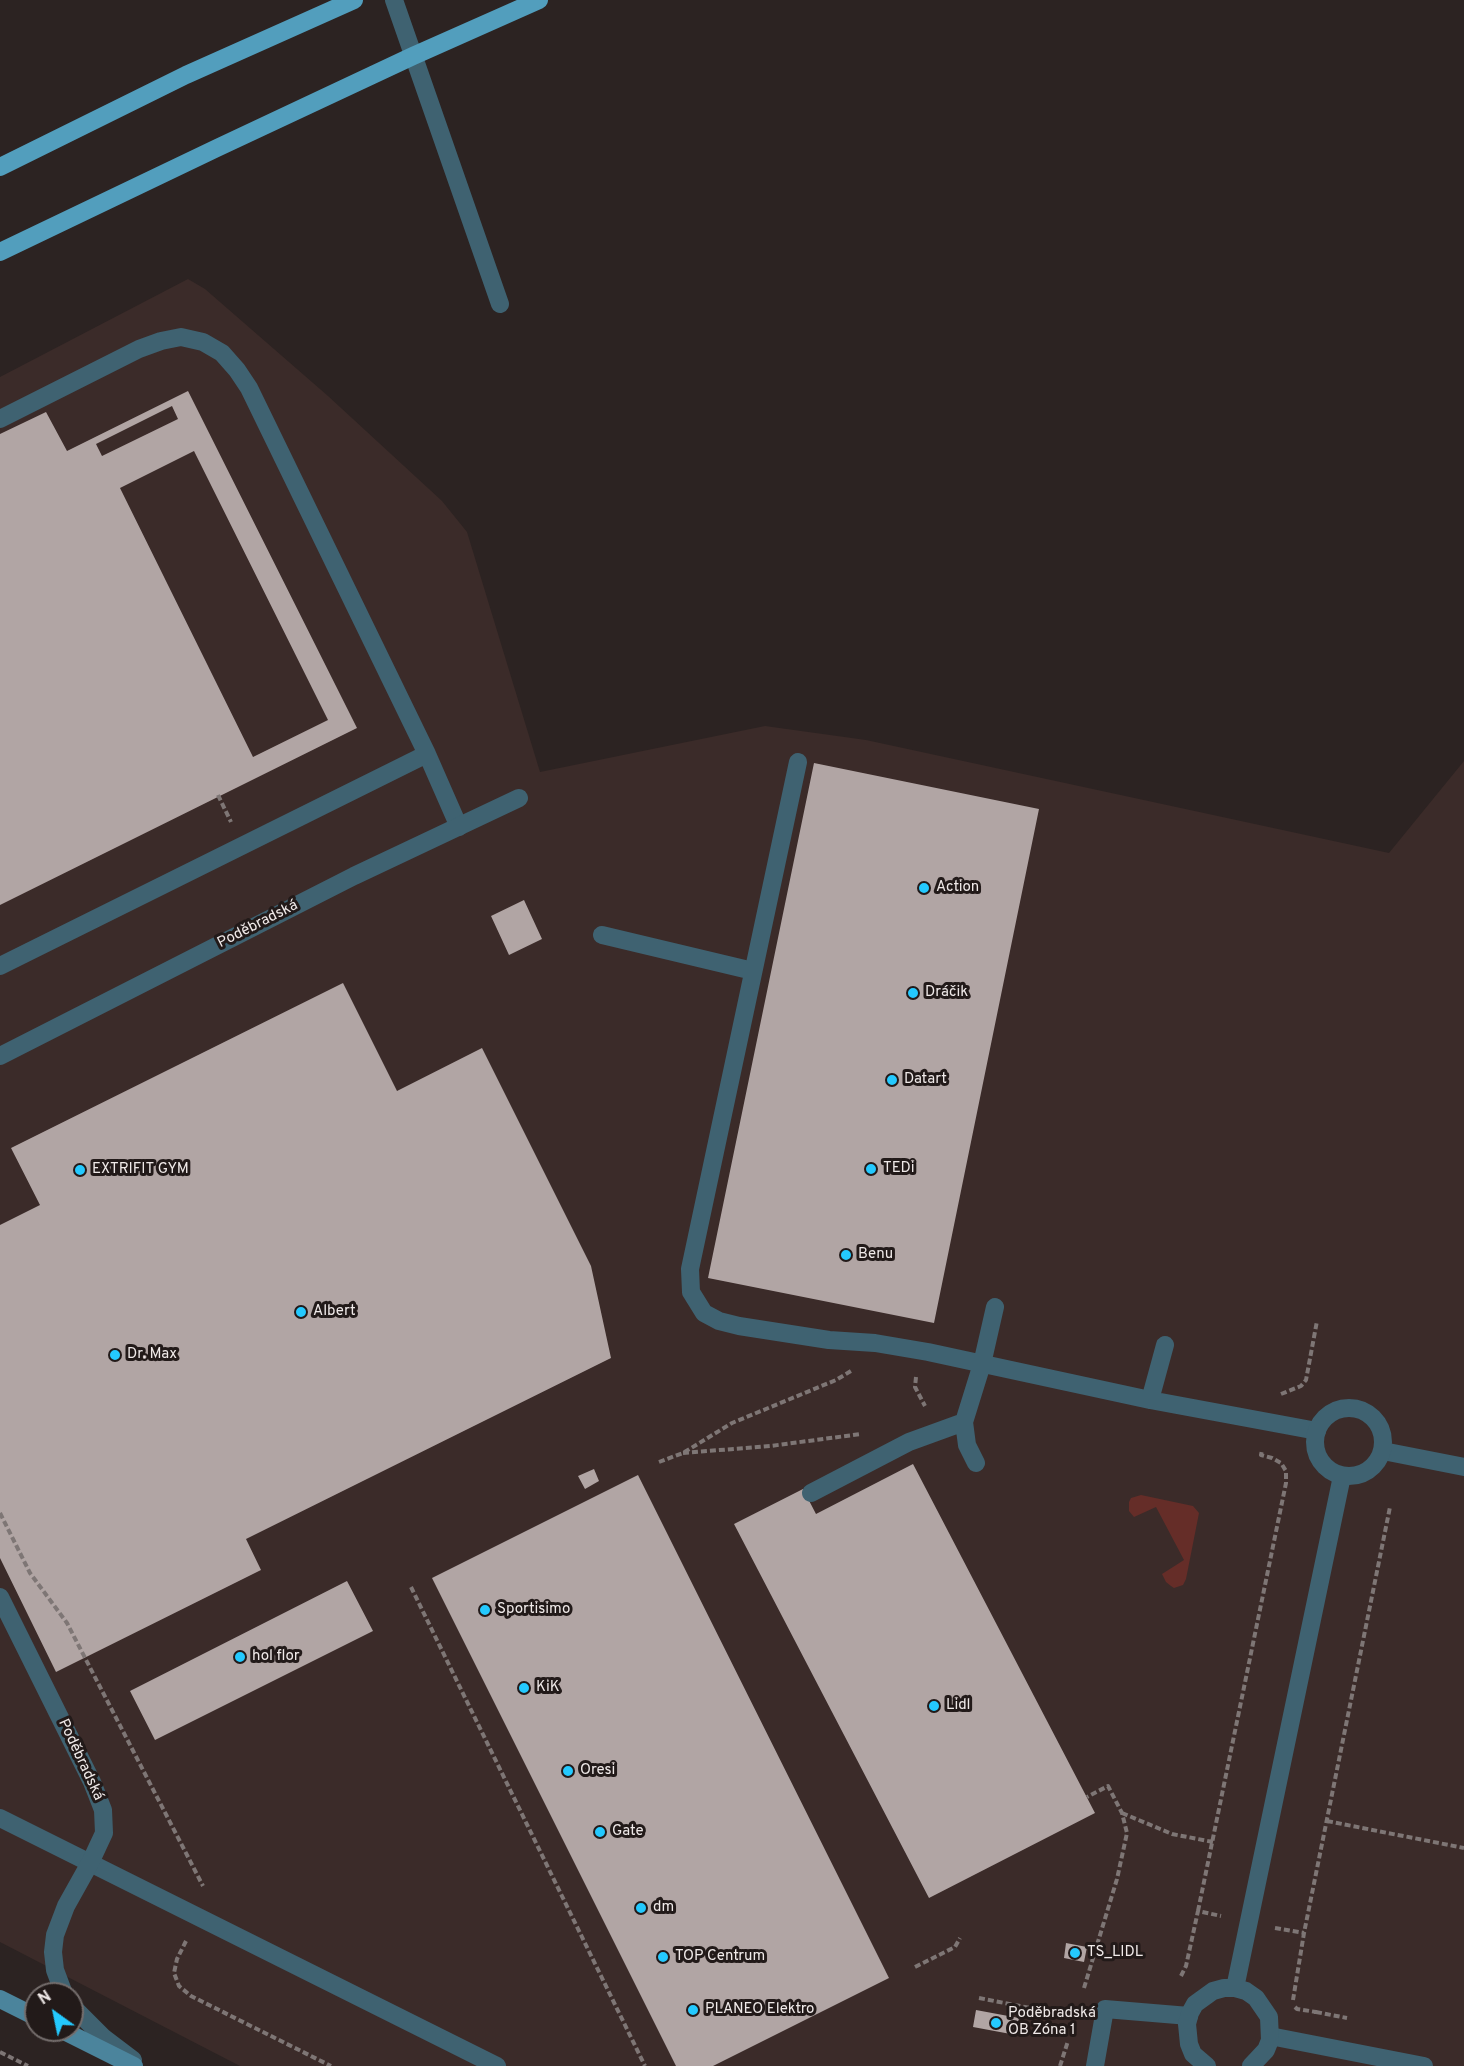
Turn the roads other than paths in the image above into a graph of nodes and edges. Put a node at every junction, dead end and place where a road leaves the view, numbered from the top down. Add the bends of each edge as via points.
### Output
1 (354, 0) edge
2 (394, 0) edge
3 (539, 0) edge
4 (413, 56) junction
5 (0, 167) edge
6 (0, 252) edge
7 (500, 304) dead end
8 (0, 418) edge
9 (427, 754) junction
10 (798, 762) dead end
11 (519, 798) dead end
12 (459, 827) junction
13 (602, 935) dead end
14 (0, 966) edge
15 (753, 971) junction
16 (0, 1056) edge
17 (995, 1308) dead end
18 (1165, 1345) dead end
19 (982, 1364) junction
20 (1150, 1400) junction
21 (964, 1422) junction
22 (1317, 1431) junction
23 (1383, 1451) junction
24 (976, 1463) dead end
25 (1464, 1467) edge
26 (1342, 1476) junction
27 (811, 1493) dead end
28 (0, 1597) edge
29 (0, 1818) edge
30 (90, 1863) junction
31 (58, 1982) edge
32 (1235, 1988) junction
33 (0, 1999) edge
34 (24, 2011) edge
35 (1189, 2016) junction
36 (84, 2018) edge
37 (1270, 2036) junction
38 (84, 2041) edge
39 (134, 2066) edge
40 (142, 2066) edge
41 (497, 2066) edge
42 (1095, 2066) edge
43 (1207, 2066) edge
44 (1251, 2066) edge
45 (1424, 2066) edge

1 - 5 main road via 186,75
2 - 4 street
3 - 4 main road
4 - 6 main road
4 - 7 street
8 - 9 street via 161,341 181,337 203,342 222,353 249,388
9 - 12 street
9 - 14 street
10 - 15 street
11 - 12 street, Poděbradská
12 - 16 street, Poděbradská via 354,876
13 - 15 street
15 - 19 street via 690,1269 691,1292 704,1313 718,1321 928,1352
17 - 19 street
18 - 20 street
19 - 20 street
19 - 21 street
20 - 22 street
21 - 24 street via 967,1445
21 - 27 street via 909,1442
22 - 23 street via 1328,1415 1346,1407 1356,1408 1375,1419 1382,1429
22 - 26 street via 1317,1454 1332,1472
23 - 25 street
23 - 26 street via 1363,1474
26 - 32 street
28 - 30 street, Poděbradská via 99,1797 104,1833
29 - 30 street
30 - 31 street, Poděbradská via 66,1906 56,1935 53,1952
30 - 41 street
32 - 35 street via 1203,1996
32 - 37 street via 1246,1991 1264,2006
33 - 34 street
35 - 42 street via 1105,2009
35 - 43 street via 1189,2044 1193,2054
36 - 40 street
37 - 44 street via 1266,2050
37 - 45 street
38 - 39 street

